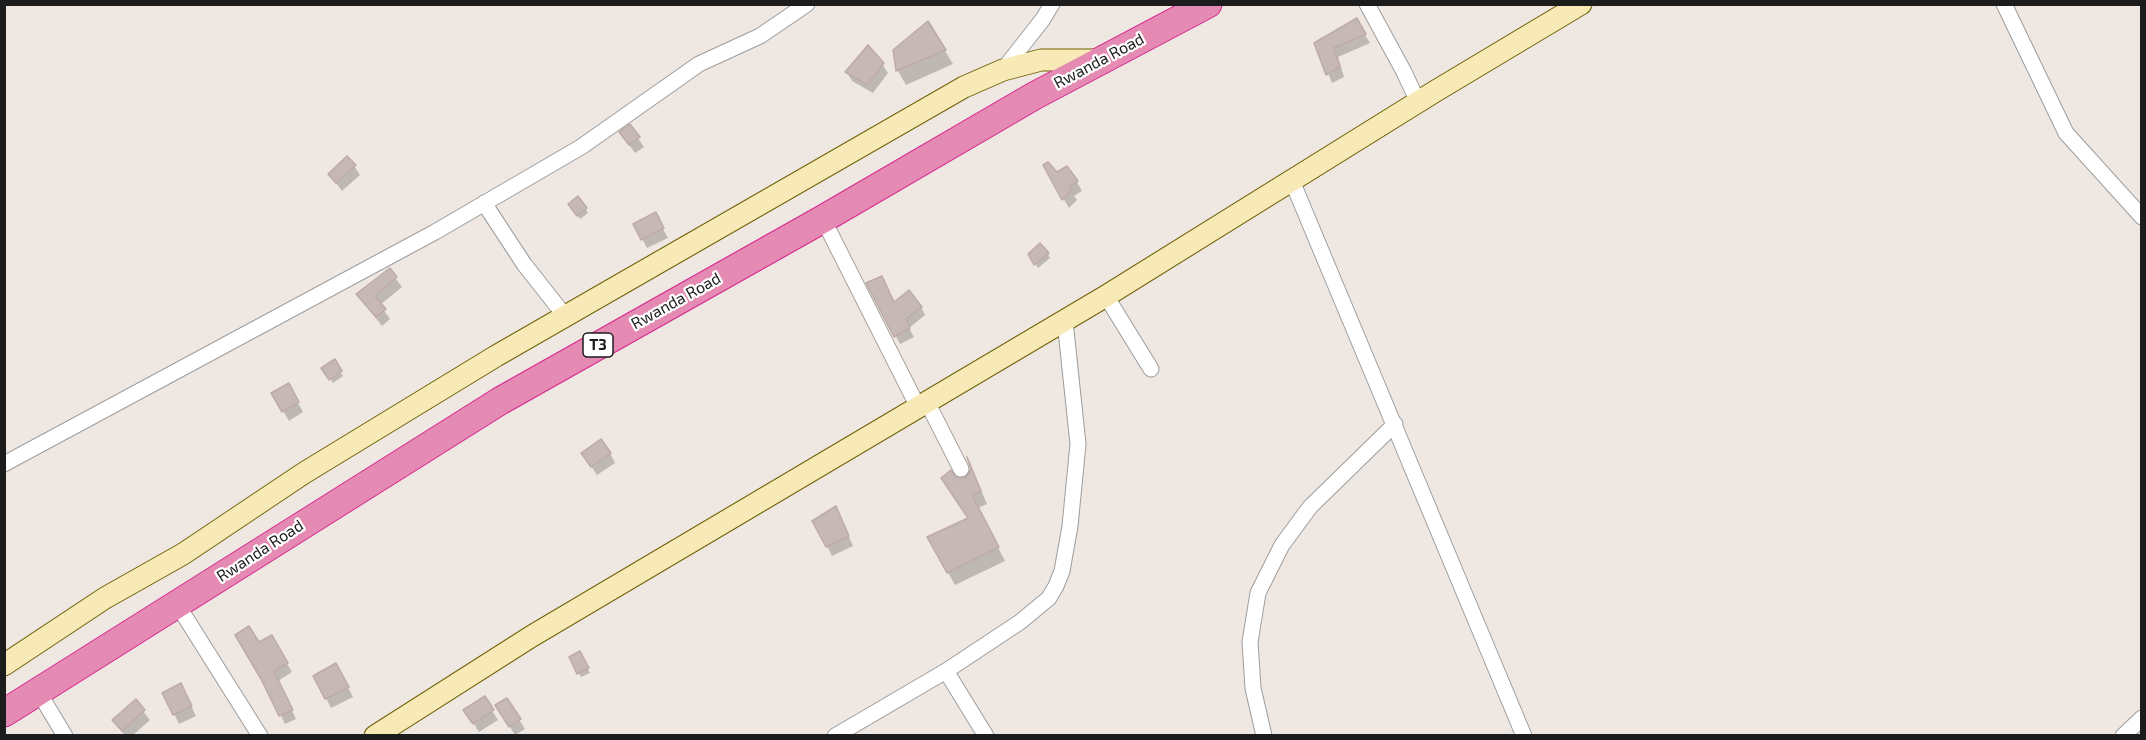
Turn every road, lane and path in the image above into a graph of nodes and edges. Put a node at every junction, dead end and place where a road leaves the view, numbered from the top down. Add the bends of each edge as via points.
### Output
1 (807, 4) edge
2 (1052, 4) edge
3 (1208, 4) edge
4 (1367, 4) edge
5 (1581, 4) edge
6 (2004, 4) edge
7 (1099, 60) junction
8 (1002, 69) junction
9 (1418, 102) junction
10 (1292, 181) junction
11 (484, 203) junction
12 (2142, 217) edge
13 (823, 219) junction
14 (1106, 296) junction
15 (565, 316) junction
16 (1065, 321) junction
17 (1151, 369) dead end
18 (923, 404) junction
19 (1395, 424) junction
20 (4, 464) edge
21 (961, 470) dead end
22 (177, 604) junction
23 (4, 665) edge
24 (946, 671) junction
25 (39, 691) junction
26 (4, 713) edge
27 (2142, 718) edge
28 (65, 735) edge
29 (260, 735) edge
30 (375, 735) edge
31 (835, 735) edge
32 (986, 735) edge
33 (1264, 735) edge
34 (1524, 735) edge
35 (2123, 735) edge

1 - 11 street via 760,36 699,64 598,136
2 - 8 street
3 - 7 highway, Rwanda Road / T3
4 - 9 street
5 - 9 street
6 - 12 street via 2066,133
7 - 8 street via 1041,60
7 - 13 highway, Rwanda Road / T3
8 - 15 street via 902,122
9 - 10 street
10 - 14 street
10 - 19 street
11 - 15 street via 524,264
11 - 20 street via 213,354 176,370
13 - 18 street
13 - 22 highway, Rwanda Road / T3 via 500,401
14 - 16 street
14 - 17 street
15 - 23 street via 304,473
16 - 18 street
16 - 24 street via 1078,444 1062,571 1049,598
18 - 21 street
18 - 30 street via 532,636
19 - 33 street via 1310,507 1282,545 1258,593 1250,642 1253,688
19 - 34 street
22 - 25 highway, Rwanda Road / T3
22 - 29 street
24 - 31 street
24 - 32 street
25 - 26 highway, Rwanda Road / T3
25 - 28 street
27 - 35 street

